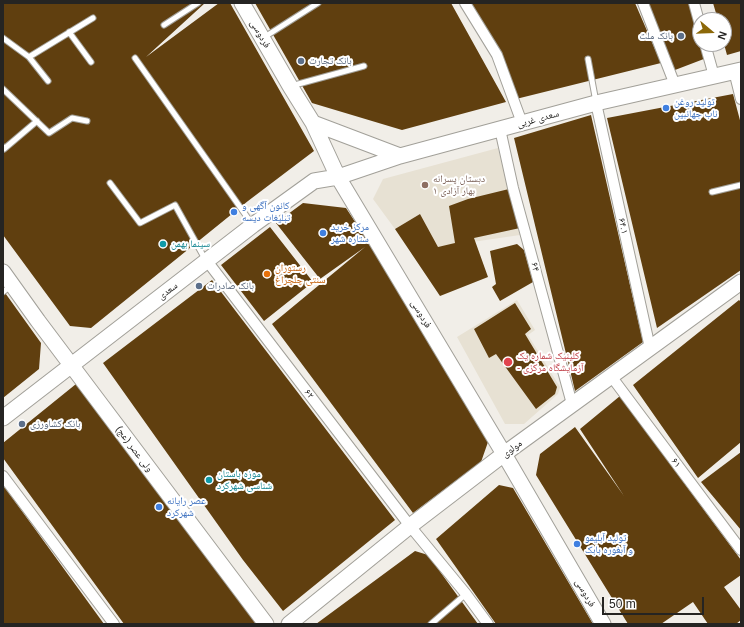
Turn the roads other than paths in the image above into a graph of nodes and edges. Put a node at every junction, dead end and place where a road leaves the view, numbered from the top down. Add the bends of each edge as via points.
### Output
1 (198, 3) edge
2 (242, 3) edge
3 (318, 3) edge
4 (465, 3) edge
5 (643, 3) edge
6 (93, 18) dead end
7 (164, 25) dead end
8 (69, 32) junction
9 (3, 38) edge
10 (262, 38) junction
11 (707, 52) edge
12 (29, 57) junction
13 (135, 58) dead end
14 (588, 59) dead end
15 (91, 62) dead end
16 (364, 66) dead end
17 (737, 71) edge
18 (714, 76) junction
19 (48, 80) dead end
20 (675, 84) junction
21 (290, 86) junction
22 (3, 89) edge
23 (741, 99) edge
24 (596, 103) junction
25 (37, 121) junction
26 (87, 121) dead end
27 (313, 123) junction
28 (522, 123) junction
29 (500, 129) junction
30 (3, 147) edge
31 (400, 156) junction
32 (338, 177) junction
33 (110, 183) dead end
34 (741, 185) edge
35 (712, 192) dead end
36 (253, 225) junction
37 (207, 262) junction
38 (3, 272) edge
39 (741, 282) edge
40 (7, 288) edge
41 (650, 348) junction
42 (71, 365) junction
43 (611, 376) junction
44 (572, 404) junction
45 (3, 418) edge
46 (504, 454) junction
47 (3, 476) edge
48 (410, 526) junction
49 (741, 550) edge
50 (466, 594) junction
51 (114, 624) edge
52 (266, 624) edge
53 (289, 624) edge
54 (431, 624) edge
55 (488, 624) edge
56 (603, 624) edge

1 - 7 lane
2 - 10 main road, فردوسی
3 - 10 lane
4 - 28 street via 497,55
5 - 20 street
6 - 8 lane
8 - 12 lane
8 - 15 lane
9 - 12 lane
10 - 21 main road, فردوسی
11 - 18 street
12 - 19 lane
13 - 36 lane
14 - 24 lane
16 - 21 lane
17 - 18 main road, سعدی غربی
17 - 23 street
18 - 20 main road, سعدی غربی
20 - 24 main road, سعدی غربی
21 - 27 main road, فردوسی
22 - 25 lane
24 - 28 main road, سعدی غربی
24 - 41 street, ۶۴.۱
25 - 26 lane via 49,133 72,118
25 - 30 lane via 4,149
27 - 31 main road
27 - 32 main road, فردوسی
28 - 29 main road, سعدی غربی
29 - 31 main road, سعدی غربی
29 - 44 street, ۶۴ via 513,188
31 - 32 main road, سعدی غربی
32 - 36 main road, سعدی via 314,181
32 - 46 main road, فردوسی
33 - 37 lane via 140,223 175,205
34 - 35 lane
36 - 37 main road, سعدی
37 - 42 main road, سعدی
37 - 48 street, ۶۲
38 - 40 main road, ولی عصر (عج)
39 - 41 main road, مولوی
40 - 42 main road, ولی عصر (عج)
41 - 43 main road, مولوی
42 - 45 main road, سعدی
42 - 52 main road, ولی عصر (عج)
43 - 44 main road, مولوی
43 - 49 street, ۶۱
44 - 46 main road, مولوی
46 - 48 main road, مولوی
46 - 56 main road, فردوسی
47 - 51 street
48 - 50 street, ۶۲
48 - 53 main road, مولوی
50 - 54 lane
50 - 55 street, ۶۲

